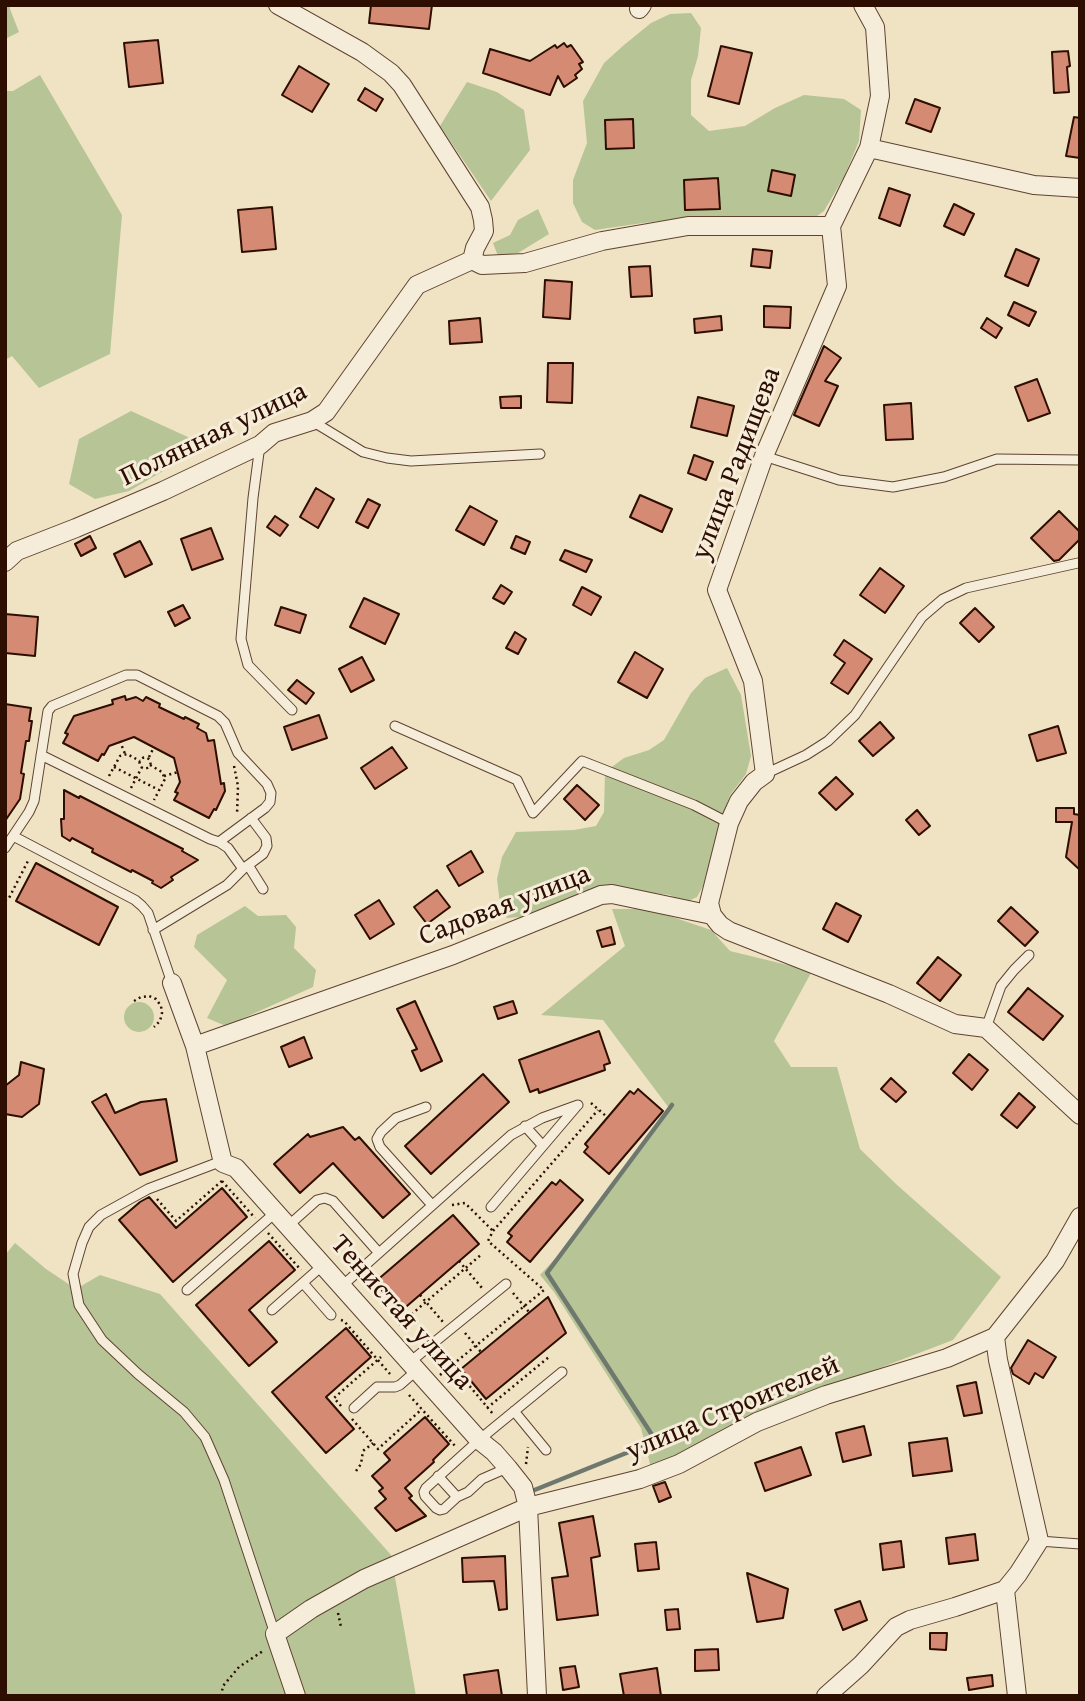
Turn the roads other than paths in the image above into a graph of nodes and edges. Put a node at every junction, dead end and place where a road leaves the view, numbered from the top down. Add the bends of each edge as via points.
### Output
1 (278, 5) edge
2 (863, 5) edge
3 (869, 148) junction
4 (1080, 188) edge
5 (831, 226) junction
6 (472, 260) junction
7 (312, 421) junction
8 (260, 445) junction
9 (540, 454) dead end
10 (764, 456) junction
11 (1080, 460) edge
12 (5, 562) edge
13 (1078, 563) edge
14 (292, 710) dead end
15 (395, 726) dead end
16 (41, 755) junction
17 (765, 774) junction
18 (251, 818) junction
19 (729, 823) junction
20 (13, 835) junction
21 (219, 842) junction
22 (5, 848) edge
23 (246, 867) junction
24 (263, 889) dead end
25 (712, 915) junction
26 (153, 930) junction
27 (1029, 955) dead end
28 (172, 983) joint
29 (986, 1028) junction
30 (195, 1046) junction
31 (426, 1107) dead end
32 (1080, 1115) edge
33 (525, 1126) junction
34 (543, 1146) junction
35 (230, 1166) junction
36 (432, 1205) junction
37 (491, 1207) dead end
38 (275, 1212) junction
39 (1080, 1217) edge
40 (288, 1226) junction
41 (379, 1253) junction
42 (323, 1265) junction
43 (303, 1283) junction
44 (506, 1284) dead end
45 (342, 1286) junction
46 (187, 1290) dead end
47 (272, 1310) dead end
48 (331, 1315) dead end
49 (995, 1337) junction
50 (414, 1366) junction
51 (562, 1372) dead end
52 (354, 1408) dead end
53 (514, 1411) junction
54 (479, 1440) junction
55 (546, 1450) dead end
56 (513, 1473) junction
57 (439, 1476) junction
58 (457, 1497) junction
59 (528, 1507) junction
60 (1039, 1541) junction
61 (1080, 1544) edge
62 (1005, 1590) junction
63 (275, 1634) junction
64 (296, 1696) edge
65 (537, 1696) edge
66 (825, 1696) edge
67 (1017, 1696) edge

1 - 6 street via 362,52 402,85 480,207 484,230
2 - 3 street via 875,27 880,96
3 - 4 street via 1034,185
3 - 5 street
5 - 6 street via 688,226 602,241 525,263 482,265
5 - 10 street, улица Радищева via 837,286
6 - 7 street, Полянная улица via 417,285 337,399
7 - 8 street, Полянная улица via 274,433
7 - 9 lane via 363,452 387,458 411,461
8 - 12 street, Полянная улица via 163,491 16,551
8 - 14 lane via 241,639 248,665
10 - 11 lane via 839,480 893,487 944,477 997,459
10 - 17 street, улица Радищева via 718,590 752,681
13 - 17 lane via 966,588 943,599 922,617 855,715 828,741
15 - 19 lane via 517,780 533,813 582,761
16 - 18 lane via 52,706 126,675 137,675 225,723 238,753 271,793 270,802
16 - 20 lane via 34,801
16 - 21 lane
17 - 19 street via 739,801
18 - 21 lane
18 - 23 lane via 267,846
19 - 25 street via 709,902
20 - 22 lane
20 - 26 lane via 135,900 148,913
21 - 23 lane
23 - 24 lane
23 - 26 lane via 228,885
25 - 29 street, Садовая улица via 730,932 955,1024
25 - 30 street, Садовая улица via 601,895 453,955
26 - 28 lane
27 - 29 lane via 1001,986
28 - 30 street
29 - 32 street
30 - 35 street
31 - 36 lane via 396,1118 377,1139
33 - 34 lane
33 - 34 lane via 578,1105
33 - 36 lane
34 - 37 lane
35 - 38 street, Тенистая улица
35 - 63 lane via 214,1164 148,1189 101,1214 89,1227 74,1274 79,1305 102,1340 184,1412 205,1437 224,1480
36 - 41 lane
38 - 40 street, Тенистая улица
38 - 46 lane
39 - 49 street via 1055,1261
40 - 41 lane via 325,1198 333,1201
40 - 42 street, Тенистая улица
41 - 45 lane
42 - 43 lane
42 - 45 street, Тенистая улица
43 - 47 lane
43 - 48 lane
44 - 50 lane
45 - 50 street, Тенистая улица
49 - 59 street, улица Строителей via 947,1358 826,1395 757,1422 679,1464 640,1479
49 - 60 street
50 - 52 lane via 400,1385 377,1387
50 - 54 street, Тенистая улица
51 - 53 lane
53 - 54 lane
53 - 55 lane
54 - 56 street, Тенистая улица
54 - 57 lane
56 - 58 lane via 482,1479
56 - 59 street, Тенистая улица
57 - 58 lane
57 - 58 lane via 426,1488 425,1496 440,1510
59 - 63 street, улица Строителей via 364,1579
59 - 65 street, Тенистая улица
60 - 61 lane
60 - 62 street
62 - 66 street via 896,1627
62 - 67 street
63 - 64 street

